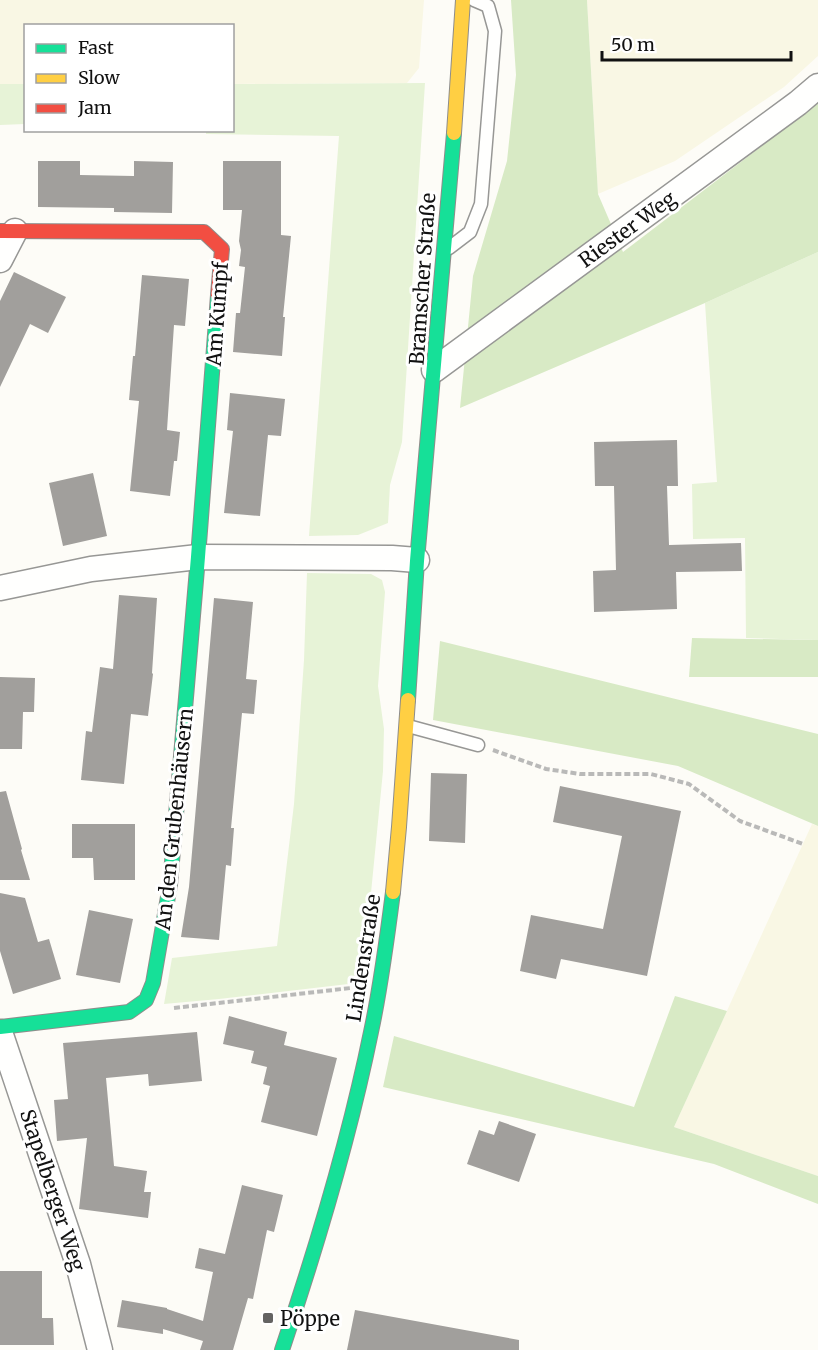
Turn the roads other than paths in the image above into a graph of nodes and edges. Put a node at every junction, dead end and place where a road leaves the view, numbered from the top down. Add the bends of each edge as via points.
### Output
1 (463, 0) edge
2 (474, 0) edge
3 (818, 86) edge
4 (7, 231) edge
5 (444, 252) junction
6 (0, 260) edge
7 (434, 370) junction
8 (198, 557) junction
9 (417, 560) junction
10 (0, 588) edge
11 (407, 726) junction
12 (478, 745) road end
13 (0, 1030) edge
14 (100, 1350) edge
15 (282, 1350) edge

1 - 5 street, Bramscher Straße
2 - 5 lane via 488,6 495,31 480,204 470,232
3 - 7 street, Riester Weg
4 - 6 street, Am Kumpf
4 - 8 street, Am Kumpf via 204,232 222,249
5 - 7 street, Bramscher Straße
7 - 9 street, Bramscher Straße
8 - 9 street
8 - 10 street via 91,569
8 - 13 street, An den Grubenhäusern via 170,885 153,983 146,1000 129,1012
9 - 11 street, Lindenstraße
11 - 12 lane
11 - 15 street, Lindenstraße via 394,879 366,1059 316,1246
13 - 14 street, Stapelberger Weg via 78,1264

